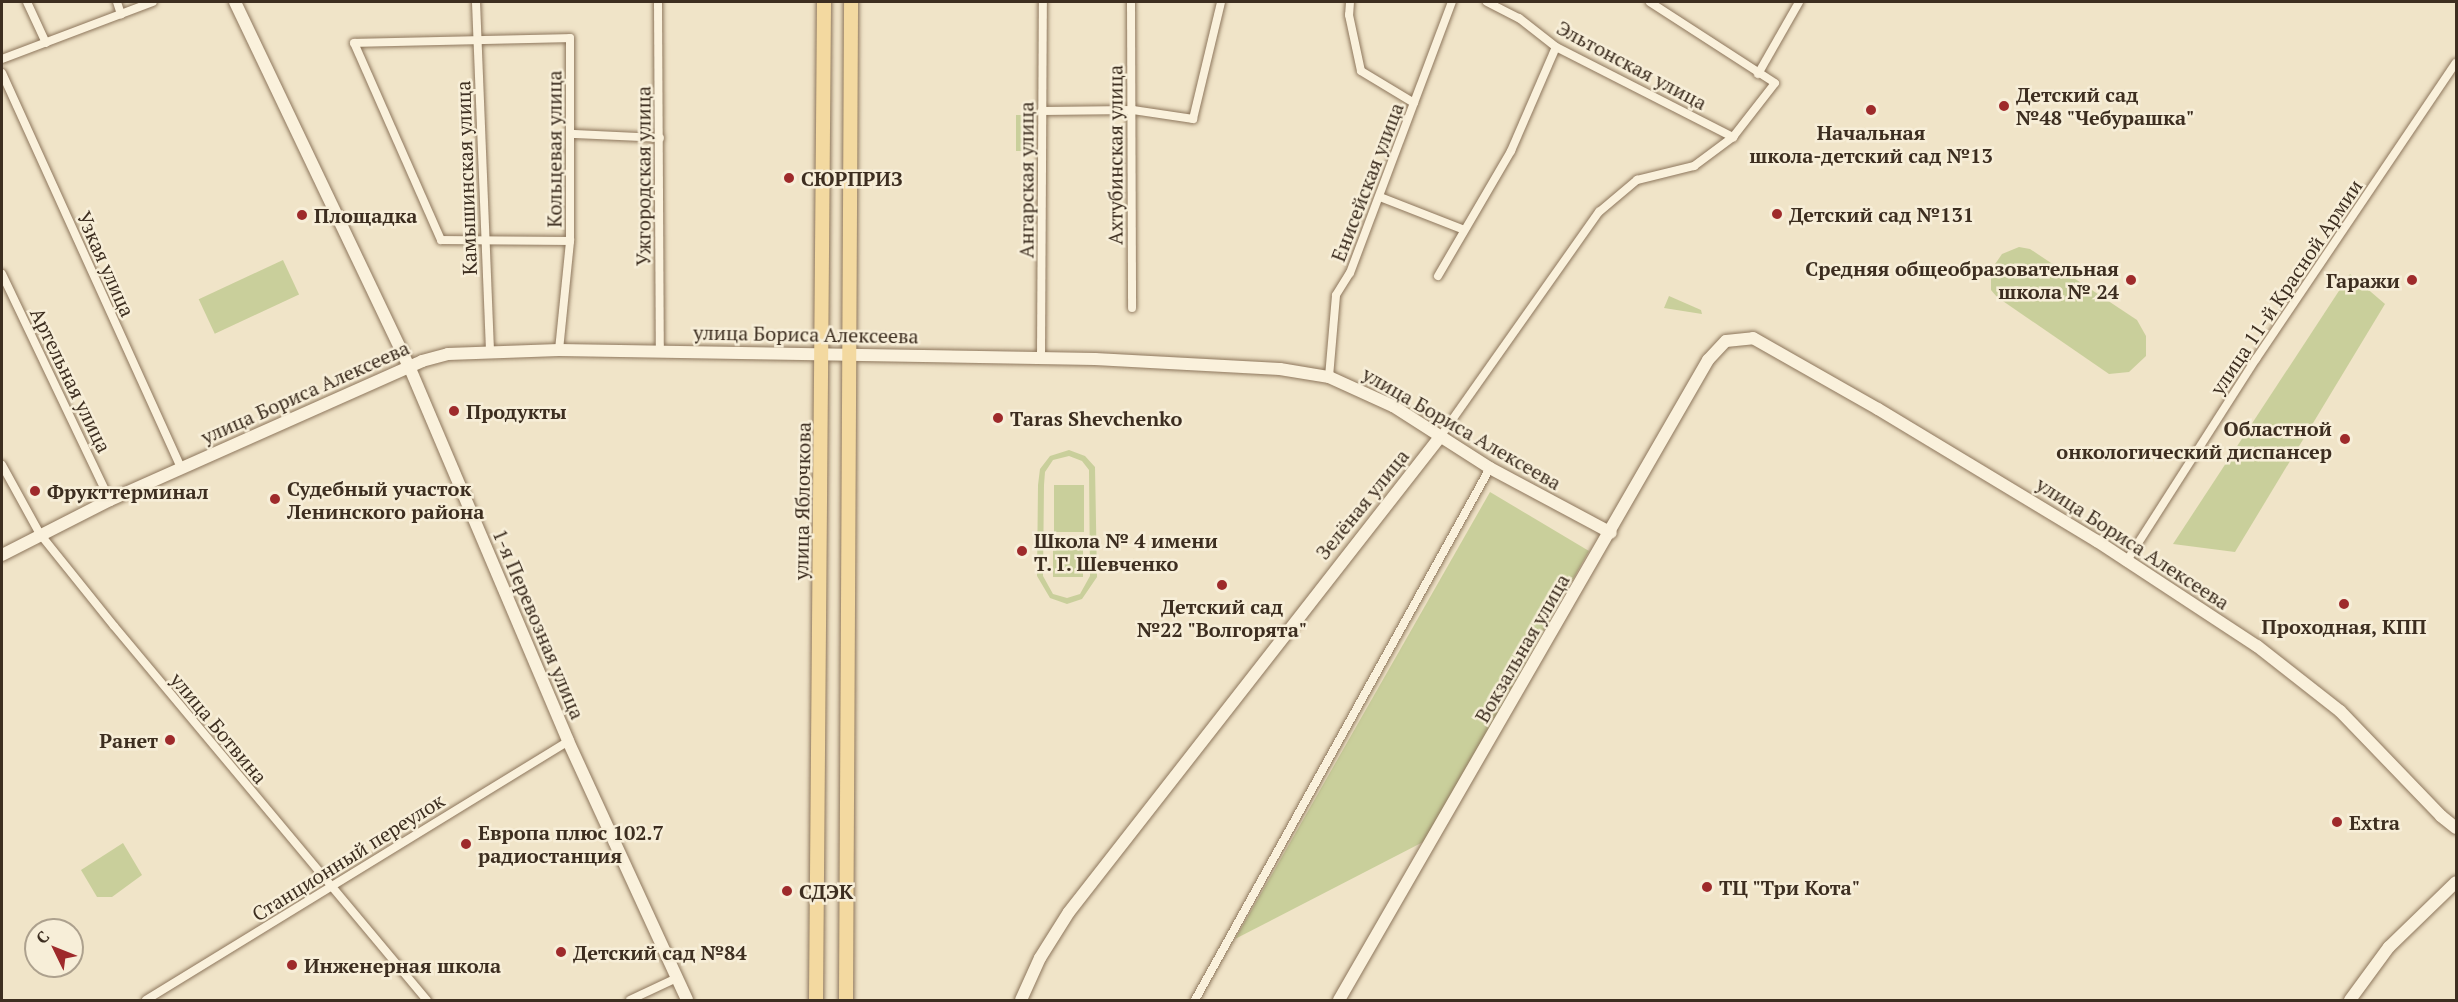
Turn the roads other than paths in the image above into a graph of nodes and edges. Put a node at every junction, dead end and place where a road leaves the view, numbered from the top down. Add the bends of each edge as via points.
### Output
1 (27, 2) edge
2 (117, 2) edge
3 (153, 2) edge
4 (235, 2) edge
5 (476, 2) edge
6 (658, 2) edge
7 (824, 2) edge
8 (851, 2) edge
9 (1043, 2) edge
10 (1131, 2) edge
11 (1221, 2) edge
12 (1350, 2) edge
13 (1452, 2) edge
14 (1487, 2) edge
15 (1650, 2) edge
16 (1799, 2) edge
17 (121, 14) junction
18 (477, 40) junction
19 (46, 43) junction
20 (1556, 47) junction
21 (2, 58) edge
22 (2457, 63) edge
23 (2, 73) edge
24 (1758, 74) junction
25 (1414, 103) junction
26 (1132, 110) junction
27 (1042, 111) junction
28 (573, 134) junction
29 (1732, 136) junction
30 (660, 138) junction
31 (1380, 197) junction
32 (1464, 230) junction
33 (483, 239) junction
34 (570, 241) junction
35 (2, 274) edge
36 (1438, 276) dead end
37 (1132, 308) dead end
38 (1753, 338) joint
39 (559, 350) junction
40 (660, 350) junction
41 (490, 354) junction
42 (823, 354) junction
43 (848, 354) junction
44 (1041, 359) junction
45 (409, 366) junction
46 (1329, 377) junction
47 (1440, 438) junction
48 (2, 465) edge
49 (181, 468) junction
50 (1490, 468) junction
51 (110, 500) junction
52 (1611, 533) junction
53 (40, 534) junction
54 (2, 555) edge
55 (2126, 562) junction
56 (568, 741) junction
57 (2457, 828) edge
58 (2457, 882) edge
59 (330, 886) junction
60 (677, 978) junction
61 (146, 1000) edge
62 (427, 1000) edge
63 (630, 1000) edge
64 (687, 1000) edge
65 (816, 1000) edge
66 (846, 1000) edge
67 (1021, 1000) edge
68 (1195, 1000) edge
69 (1340, 1000) edge
70 (2350, 1000) edge

1 - 19 street
2 - 17 street
3 - 17 street
4 - 45 main road, 1-я Перевозная улица
5 - 18 street, Камышинская улица
6 - 30 street, Ужгородская улица
7 - 42 main road, улица Яблочкова
8 - 43 main road
9 - 27 street, Ангарская улица
10 - 26 street, Ахтубинская улица
11 - 26 street via 1193,119
12 - 25 street via 1349,15 1361,71
13 - 25 street, Енисейская улица
14 - 20 street, Эльтонская улица via 1520,18
15 - 24 street
16 - 24 street
17 - 19 street
18 - 28 street, Кольцевая улица via 570,38
18 - 33 street, Камышинская улица
18 - 33 street, Кольцевая улица via 354,43 436,233 441,240
19 - 21 street
20 - 29 street, Эльтонская улица
20 - 32 street via 1511,151
22 - 55 street, улица 11-й Красной Армии via 2256,359
23 - 49 street, Узкая улица
24 - 29 street, Зелёная улица via 1775,82
25 - 31 street, Енисейская улица
26 - 27 street
26 - 37 street, Ахтубинская улица
27 - 44 street, Ангарская улица
28 - 30 street
28 - 34 street, Кольцевая улица
29 - 47 street, Зелёная улица via 1694,166 1637,180 1599,212
30 - 40 street, Ужгородская улица
31 - 32 street
31 - 46 street, Енисейская улица via 1350,273 1336,296
32 - 36 street
33 - 34 street, Кольцевая улица
33 - 41 street, Камышинская улица
34 - 39 street
35 - 51 street, Артельная улица
38 - 52 main road, Вокзальная улица via 1726,341 1708,360
38 - 55 main road, улица Бориса Алексеева via 1878,409
39 - 40 main road, улица Бориса Алексеева
39 - 41 main road, улица Бориса Алексеева
40 - 42 main road, улица Бориса Алексеева
41 - 45 main road, улица Бориса Алексеева via 448,354
42 - 43 main road, улица Бориса Алексеева
42 - 65 main road, улица Яблочкова
43 - 44 main road, улица Бориса Алексеева
43 - 66 main road
44 - 46 main road, улица Бориса Алексеева via 1280,369
45 - 49 main road, улица Бориса Алексеева
45 - 56 main road, 1-я Перевозная улица
46 - 47 main road, улица Бориса Алексеева via 1393,406
47 - 50 main road, улица Бориса Алексеева
47 - 67 main road, Зелёная улица via 1069,912 1040,958
48 - 53 street, улица Ботвина
49 - 51 main road, улица Бориса Алексеева
50 - 52 main road, улица Бориса Алексеева
50 - 68 street
51 - 53 main road, улица Бориса Алексеева
52 - 69 main road, Вокзальная улица
53 - 54 main road, улица Бориса Алексеева
53 - 59 street, улица Ботвина
55 - 57 main road, улица Бориса Алексеева via 2266,653 2322,696
56 - 59 street, Станционный переулок
56 - 60 main road, 1-я Перевозная улица
58 - 70 main road via 2389,947
59 - 61 street, Станционный переулок
59 - 62 street, улица Ботвина
60 - 63 street
60 - 64 main road, 1-я Перевозная улица

